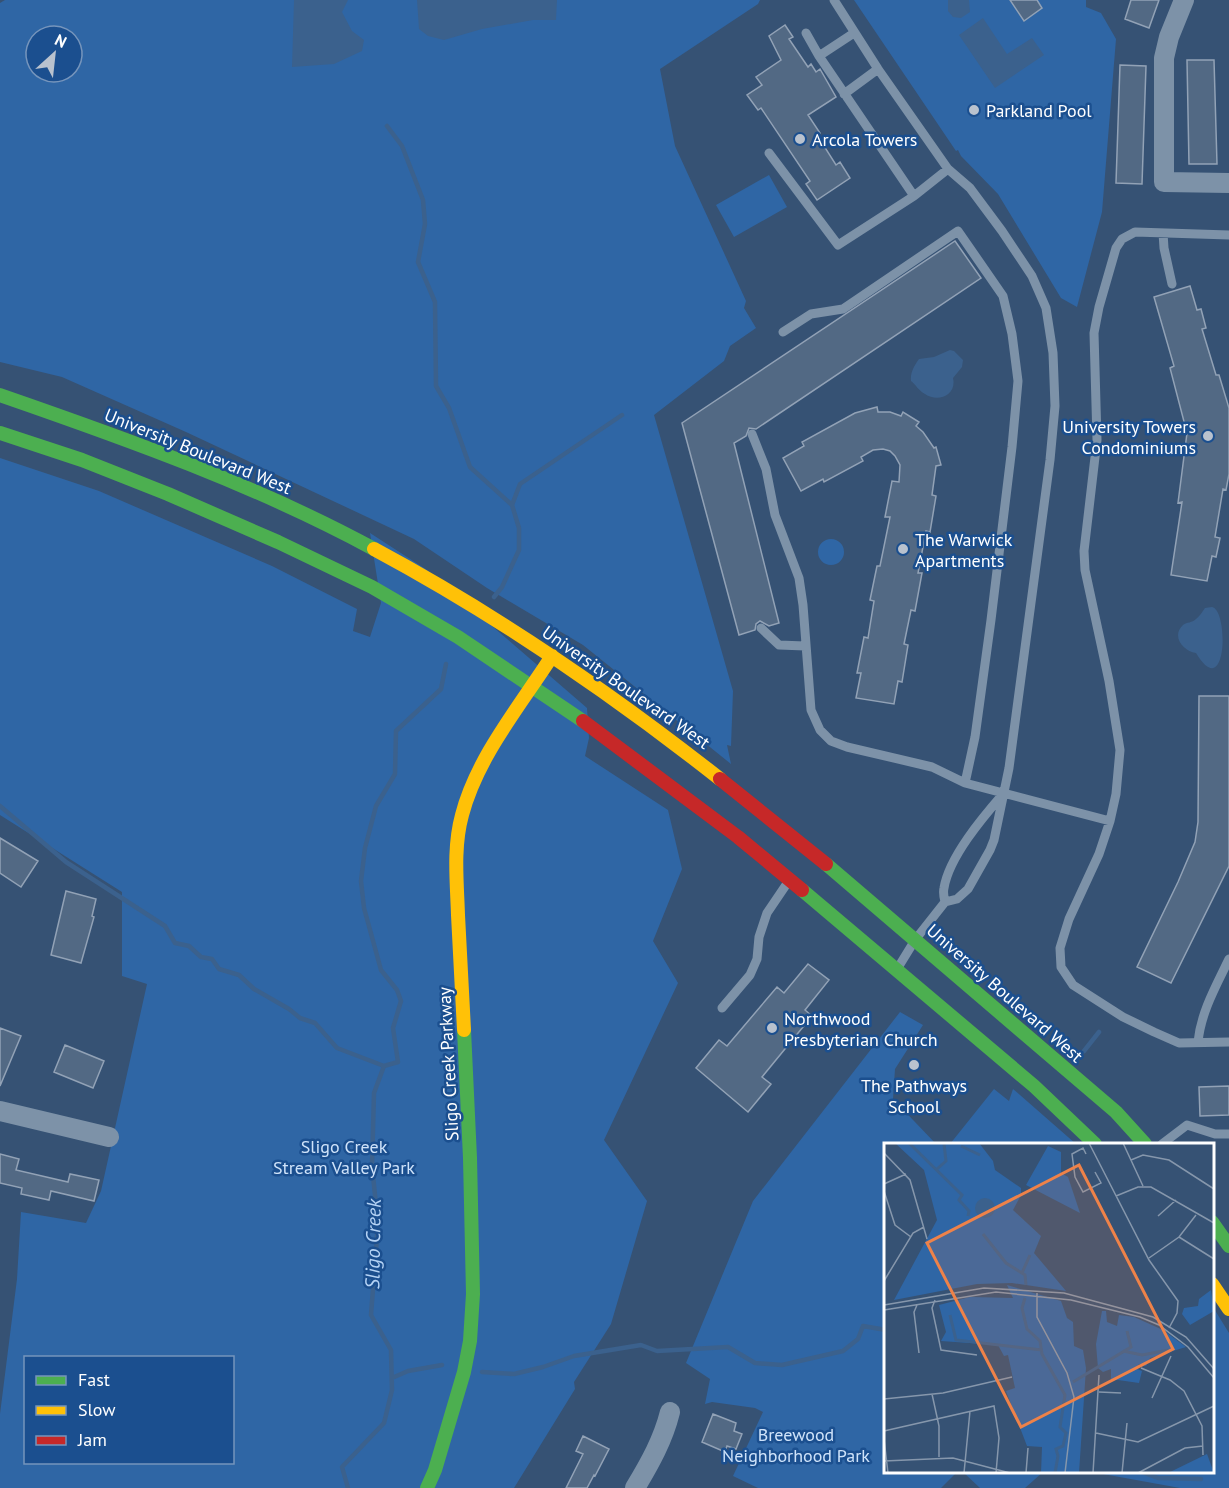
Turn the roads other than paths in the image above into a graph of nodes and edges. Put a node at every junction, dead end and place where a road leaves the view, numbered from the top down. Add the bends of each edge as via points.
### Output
1 (834, 0) edge
2 (1184, 0) edge
3 (806, 33) dead end
4 (854, 33) junction
5 (819, 56) junction
6 (878, 69) junction
7 (844, 94) junction
8 (769, 153) dead end
9 (948, 169) junction
10 (1229, 183) edge
11 (914, 196) junction
12 (1163, 233) junction
13 (1229, 236) edge
14 (1172, 284) dead end
15 (783, 332) dead end
16 (0, 395) edge
17 (0, 432) edge
18 (752, 434) dead end
19 (761, 628) dead end
20 (805, 646) junction
21 (552, 656) junction
22 (533, 687) junction
23 (965, 783) junction
24 (1003, 794) junction
25 (1110, 821) junction
26 (790, 881) junction
27 (945, 902) junction
28 (915, 940) junction
29 (1229, 959) edge
30 (896, 971) junction
31 (722, 1008) dead end
32 (1198, 1042) junction
33 (1229, 1042) edge
34 (0, 1111) edge
35 (1229, 1134) edge
36 (109, 1137) dead end
37 (1094, 1143) edge
38 (1144, 1143) edge
39 (1163, 1143) edge
40 (1214, 1225) edge
41 (1229, 1246) edge
42 (1214, 1287) edge
43 (1229, 1309) edge
44 (670, 1412) dead end
45 (427, 1488) edge
46 (635, 1488) edge

1 - 4 lane
2 - 10 street via 1164,58 1164,182
3 - 5 lane
4 - 5 lane
4 - 6 lane
5 - 7 lane
6 - 7 lane
6 - 9 lane
7 - 11 lane
8 - 11 lane via 838,245
9 - 11 lane
9 - 24 lane via 970,188 1032,276 1046,308 1053,353 1055,406 1050,460
12 - 13 lane
12 - 14 lane
12 - 25 lane via 1135,232 1122,239 1116,248 1094,333 1097,440 1084,551 1120,750
15 - 23 lane via 811,314 843,309 958,231 1003,296 1018,381 992,620
16 - 21 main road, University Boulevard West via 102,430 324,523 469,603
17 - 22 main road via 104,468 278,542 372,587
18 - 20 lane via 766,469 775,515 799,578
19 - 20 lane via 778,645
20 - 23 lane via 811,711 820,730 831,741 932,767
21 - 22 main road, Sligo Creek Parkway
21 - 28 main road, University Boulevard West via 712,770
22 - 26 main road via 661,778
22 - 45 main road, Sligo Creek Parkway via 487,757 467,799 457,837 473,1228 472,1309 464,1372
23 - 24 lane
24 - 25 lane
24 - 27 lane via 978,823 951,868 943,890
24 - 27 lane via 990,850 968,889 957,899
25 - 32 lane via 1069,919 1060,948 1061,967 1073,985 1123,1017 1179,1043
26 - 30 main road
26 - 31 lane via 766,913 758,959 750,975
27 - 28 lane
28 - 30 lane
28 - 38 main road, University Boulevard West via 1116,1112
29 - 32 lane via 1204,1011
30 - 37 main road via 1034,1086
32 - 33 lane
34 - 36 street
35 - 39 lane via 1187,1125
40 - 41 main road
42 - 43 main road
44 - 46 street via 656,1453

